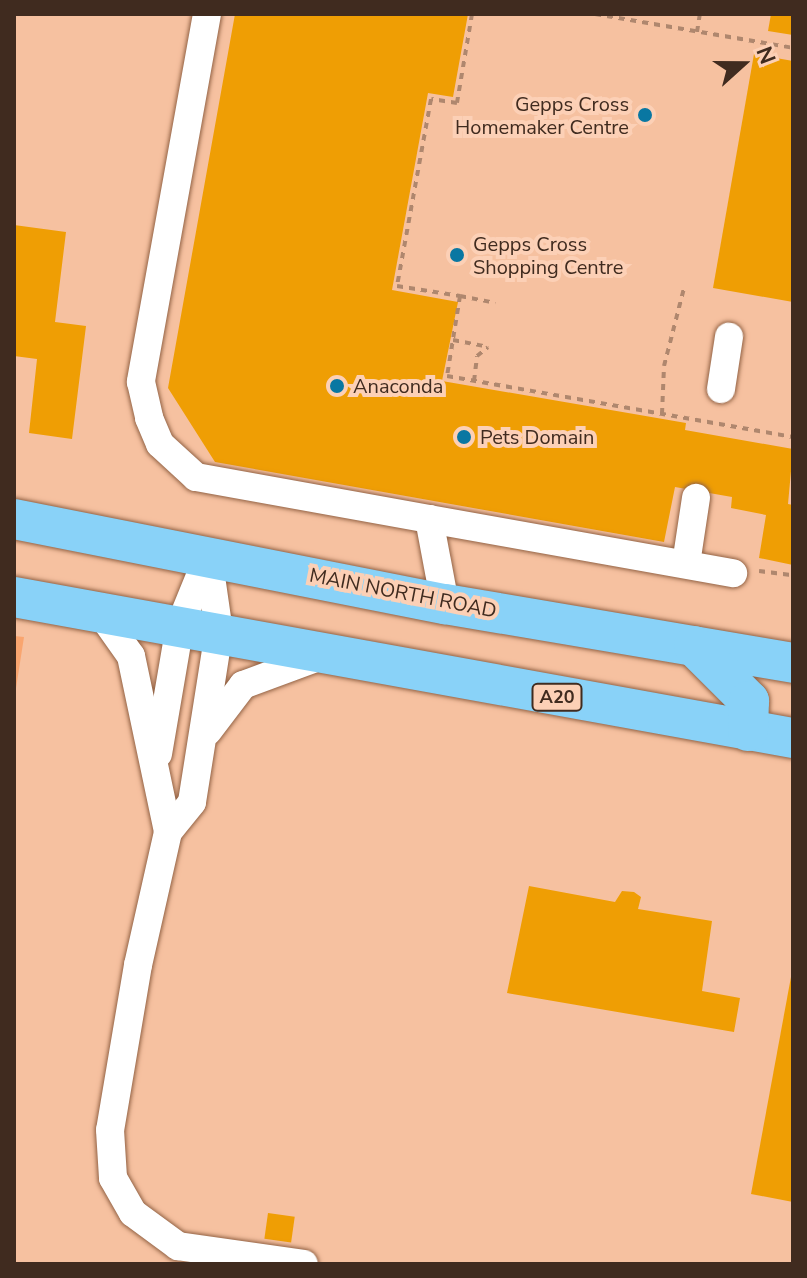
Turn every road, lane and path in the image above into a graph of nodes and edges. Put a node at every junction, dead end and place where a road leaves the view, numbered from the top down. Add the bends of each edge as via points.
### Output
1 (207, 14) edge
2 (472, 14) edge
3 (595, 14) edge
4 (700, 14) edge
5 (697, 32) junction
6 (793, 48) edge
7 (684, 288) dead end
8 (460, 296) junction
9 (495, 303) dead end
10 (729, 337) dead end
11 (453, 340) junction
12 (474, 381) junction
13 (721, 389) dead end
14 (662, 414) junction
15 (793, 437) edge
16 (696, 498) dead end
17 (14, 519) edge
18 (429, 519) junction
19 (208, 556) junction
20 (686, 564) junction
21 (733, 573) joint
22 (793, 575) edge
23 (14, 597) edge
24 (445, 604) junction
25 (99, 611) junction
26 (180, 625) junction
27 (219, 632) junction
28 (694, 646) junction
29 (321, 656) junction
30 (793, 663) edge
31 (748, 731) junction
32 (793, 738) edge
33 (203, 739) junction
34 (155, 771) junction
35 (168, 832) junction
36 (304, 1264) edge

1 - 18 lane via 141,382 160,444 196,477
2 - 8 path via 457,103 431,99 397,286
3 - 5 path
4 - 5 path
5 - 6 path
7 - 14 path via 664,366
8 - 9 path
8 - 11 path
10 - 13 lane
11 - 12 path via 447,376
11 - 12 path via 488,347 477,356
12 - 14 path
14 - 15 path
16 - 20 lane
17 - 19 highway, MAIN NORTH ROAD
18 - 20 lane
18 - 24 lane
19 - 24 highway, MAIN NORTH ROAD
19 - 26 lane
19 - 27 lane
20 - 21 lane
21 - 22 path via 742,569
23 - 25 highway, A20
24 - 28 highway, MAIN NORTH ROAD
25 - 26 highway, A20
25 - 34 lane via 131,656
26 - 27 highway, A20
26 - 34 lane
27 - 29 highway, A20
27 - 33 lane
28 - 30 highway, MAIN NORTH ROAD
28 - 31 highway via 749,701
29 - 31 highway, A20
29 - 33 lane via 243,685
31 - 32 highway, A20
33 - 35 lane via 192,802
34 - 35 lane
35 - 36 lane via 138,965 110,1130 113,1178 133,1213 178,1246

